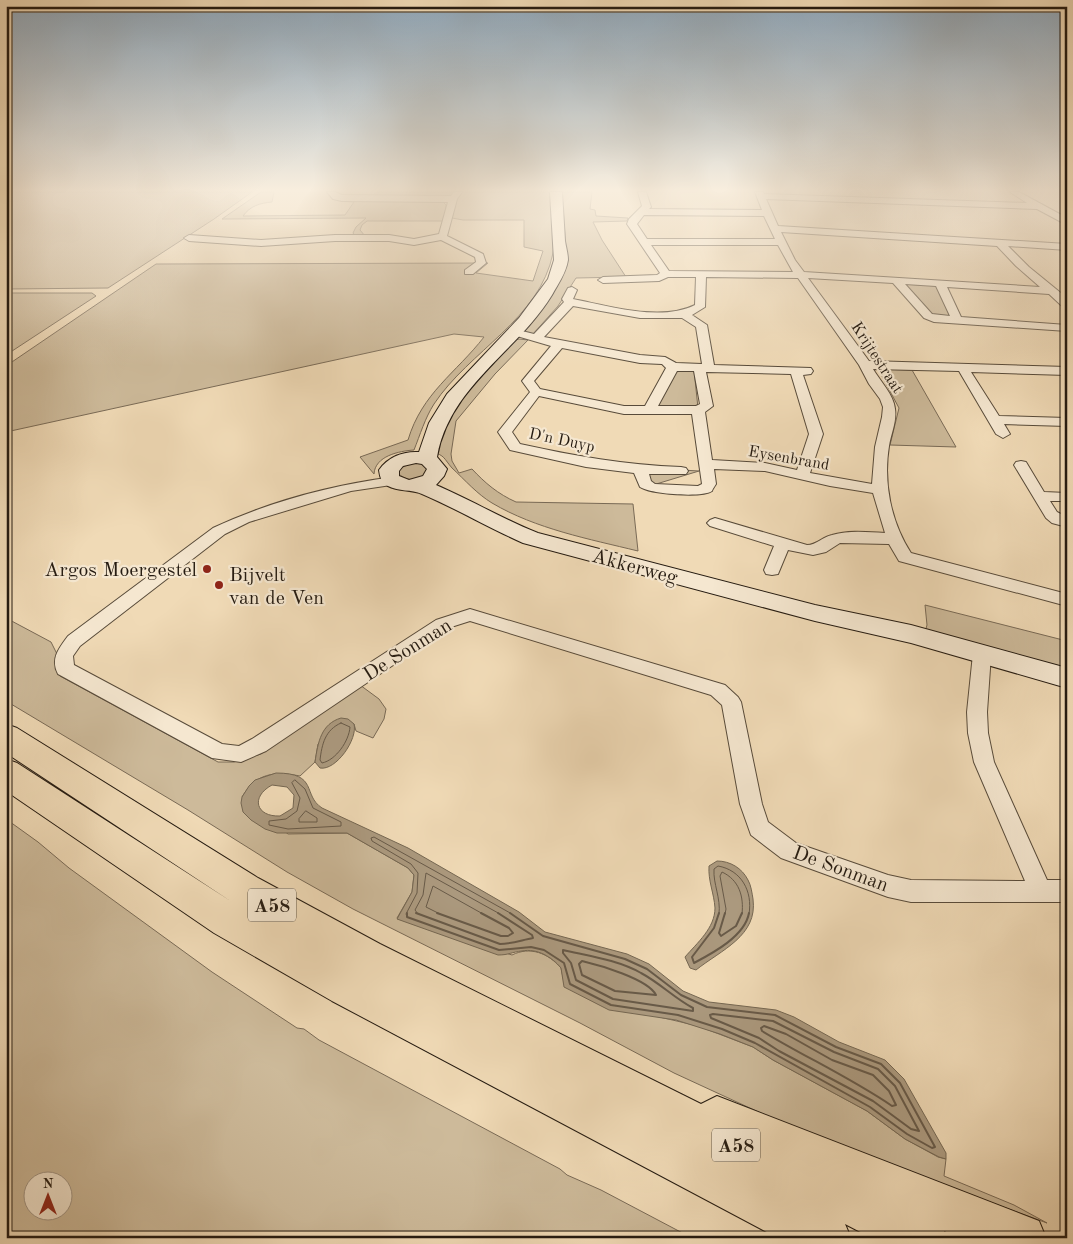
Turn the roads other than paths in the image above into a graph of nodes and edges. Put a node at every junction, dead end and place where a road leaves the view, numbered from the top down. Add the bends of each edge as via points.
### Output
1 (468, 250) edge
2 (557, 250) edge
3 (650, 250) edge
4 (786, 250) edge
5 (1005, 250) edge
6 (469, 272) dead end
7 (666, 274) junction
8 (701, 274) junction
9 (800, 275) junction
10 (603, 280) dead end
11 (896, 280) junction
12 (940, 283) junction
13 (572, 290) dead end
14 (1058, 295) edge
15 (570, 302) junction
16 (684, 315) junction
17 (957, 320) junction
18 (1067, 328) edge
19 (511, 334) junction
20 (536, 339) junction
21 (559, 344) junction
22 (865, 365) junction
23 (673, 367) junction
24 (704, 368) junction
25 (963, 368) junction
26 (1067, 371) edge
27 (536, 392) junction
28 (650, 409) junction
29 (698, 410) junction
30 (995, 420) junction
31 (1067, 422) edge
32 (1003, 434) dead end
33 (706, 464) junction
34 (1021, 465) dead end
35 (422, 470) junction
36 (641, 470) junction
37 (681, 471) dead end
38 (802, 475) junction
39 (391, 476) junction
40 (879, 489) junction
41 (1039, 496) junction
42 (1067, 497) edge
43 (1067, 522) edge
44 (715, 523) dead end
45 (894, 539) junction
46 (783, 544) junction
47 (772, 570) dead end
48 (1067, 600) edge
49 (981, 661) junction
50 (1067, 678) edge
51 (1067, 690) edge
52 (6, 737) edge
53 (6, 773) edge
54 (1067, 891) edge
55 (1041, 892) junction
56 (550, 1053) junction
57 (827, 1238) edge
58 (923, 1238) edge
59 (1022, 1238) edge

1 - 6 street via 480,256 482,263
2 - 19 main road via 544,285
3 - 7 street
4 - 9 street, Krijtestraat
5 - 14 street
7 - 8 street
7 - 10 street via 660,278
8 - 9 street
8 - 16 street via 700,307
9 - 11 street
9 - 22 street, Krijtestraat
11 - 12 street
11 - 17 street via 928,316
12 - 14 street
12 - 17 street
13 - 15 street via 567,299
15 - 16 street via 640,315
15 - 20 street
16 - 24 street via 701,325
17 - 18 street
19 - 20 street
19 - 35 main road via 448,390 438,405 416,450
20 - 21 street
21 - 23 street via 665,361
21 - 27 street via 528,381
22 - 25 street
22 - 40 street, Krijtestraat via 890,407 882,447
23 - 24 street
23 - 28 street
24 - 29 street via 707,406
24 - 38 street via 801,371 816,434
25 - 26 street
25 - 30 street
27 - 28 street via 624,410
27 - 36 street, D'n Duyp via 505,432 515,446 586,463
28 - 29 street
29 - 33 street
30 - 31 street
30 - 32 street
33 - 36 street via 708,484 700,490 646,486
33 - 38 street, Eysenbrand via 765,467
34 - 41 street
35 - 39 main road, Akkerweg via 406,486
35 - 39 main road via 396,462
35 - 49 main road, Akkerweg via 461,503 493,522 531,538 815,613 849,628
36 - 37 street, D'n Duyp
38 - 40 street, Eysenbrand
39 - 55 street, De Sonman via 244,519 219,531 74,641 64,655 65,669 219,752 241,754 260,745 442,624 470,615 718,690 731,702 751,804 759,828 789,851 888,886 912,891
40 - 45 street, Krijtestraat
41 - 42 street
41 - 43 street via 1050,515
44 - 46 street
45 - 46 street via 832,539 815,551
45 - 48 street, Krijtestraat via 905,557
46 - 47 street
49 - 50 main road, Akkerweg
49 - 51 main road, Akkerweg via 1038,684
49 - 55 street via 978,733 984,762
52 - 56 highway, A58 via 245,890 366,958
53 - 57 highway, A58 via 236,925 346,987
54 - 55 street, De Sonman
56 - 58 highway, A58
56 - 59 highway, A58

